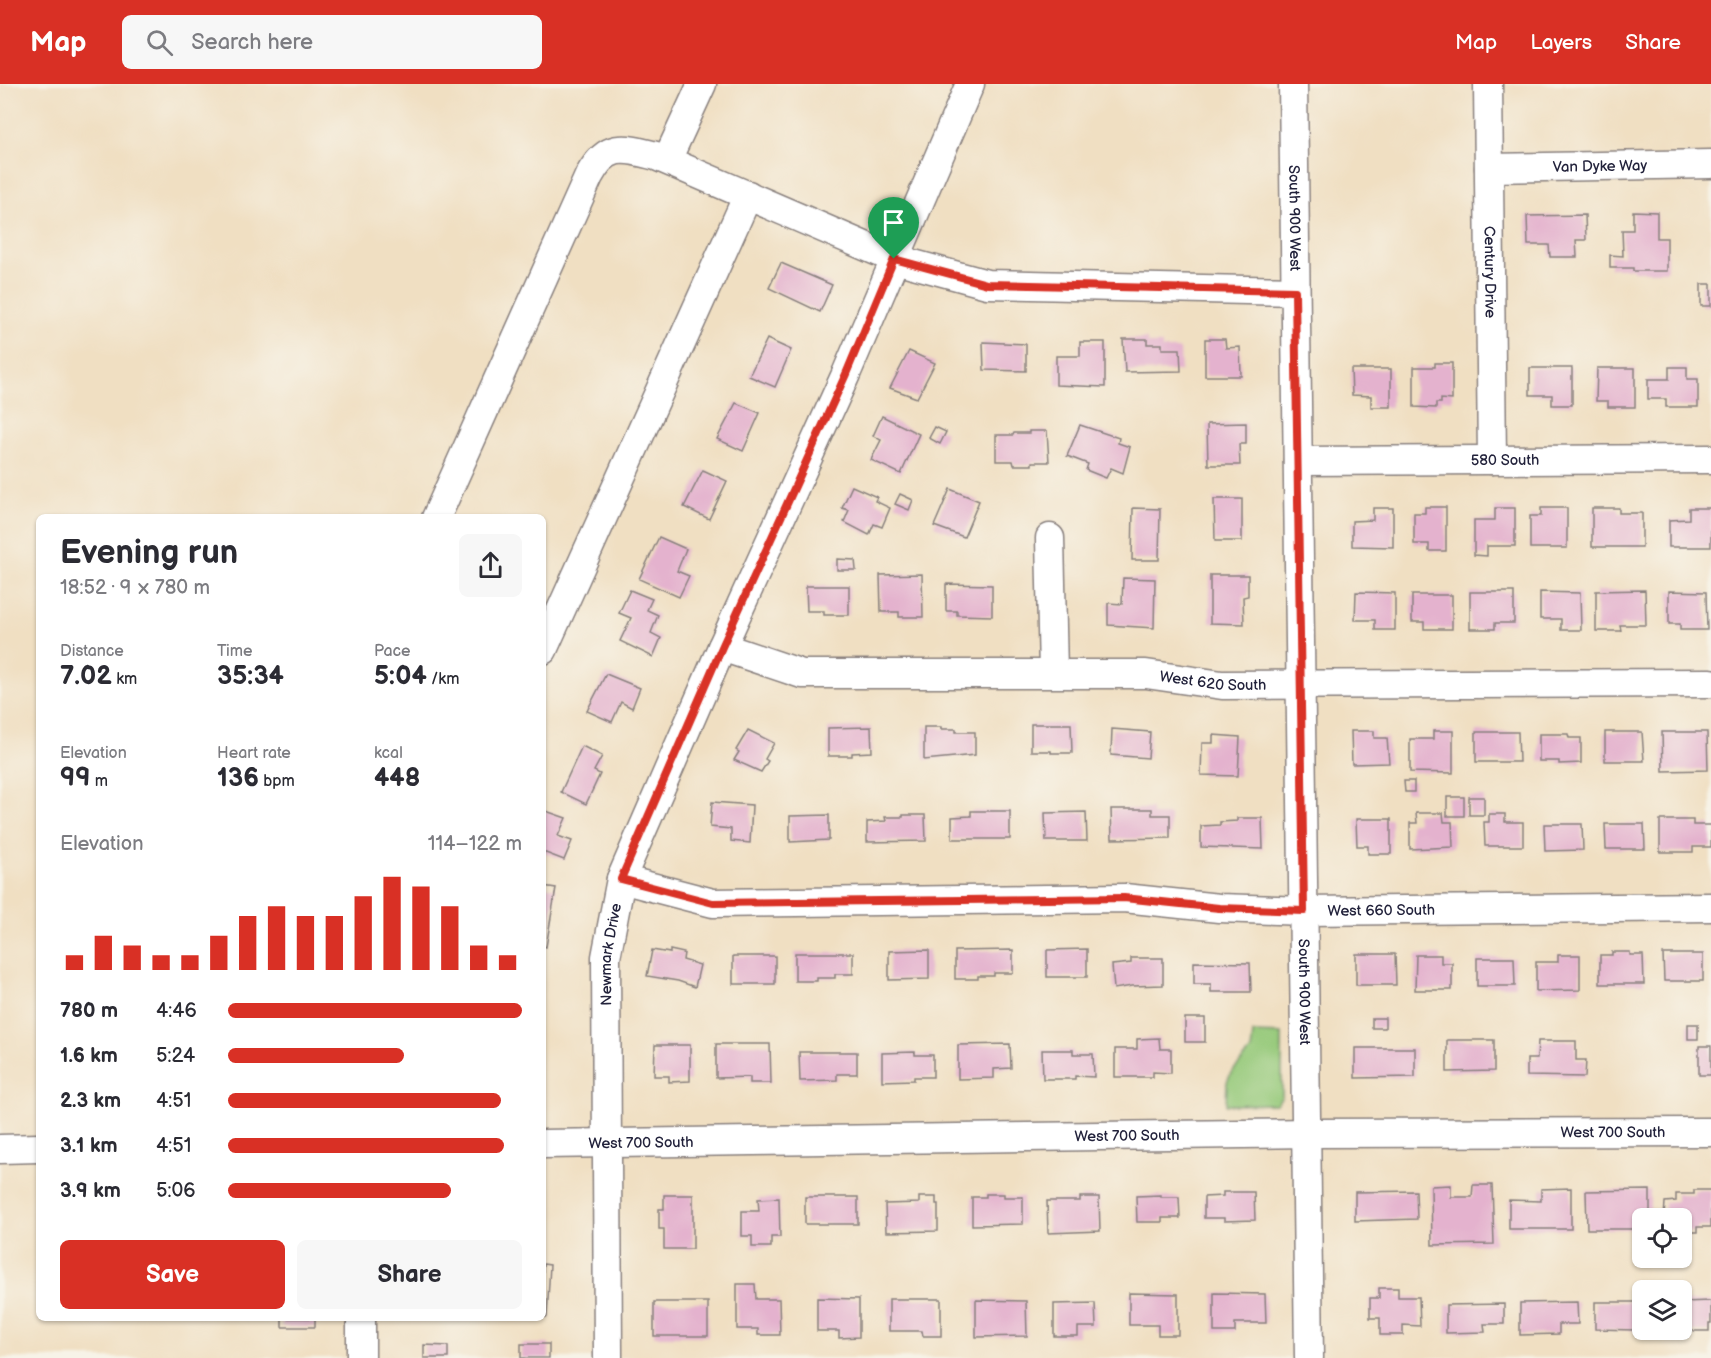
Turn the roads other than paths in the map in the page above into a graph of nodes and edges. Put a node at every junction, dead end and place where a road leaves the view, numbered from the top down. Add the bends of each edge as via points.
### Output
1 (702, 84) edge
2 (969, 84) edge
3 (1293, 84) edge
4 (1488, 84) edge
5 (667, 160) junction
6 (1711, 164) edge
7 (1489, 168) junction
8 (748, 195) junction
9 (894, 259) junction
10 (1295, 291) junction
11 (1711, 459) edge
12 (1492, 460) junction
13 (1298, 461) junction
14 (438, 514) edge
15 (1050, 538) dead end
16 (546, 643) edge
17 (722, 647) junction
18 (1053, 673) junction
19 (1711, 683) edge
20 (1301, 685) junction
21 (621, 879) junction
22 (1711, 907) edge
23 (1304, 911) junction
24 (1711, 1132) edge
25 (1307, 1133) junction
26 (605, 1143) junction
27 (546, 1144) edge
28 (36, 1148) edge
29 (0, 1149) edge
30 (361, 1321) edge
31 (361, 1358) edge
32 (608, 1358) edge
33 (1309, 1358) edge

1 - 5 street
2 - 9 street, Newmark Drive
3 - 10 street, South 900 West
4 - 7 street, Century Drive
5 - 8 street
5 - 14 street via 632,150 614,150 598,160
6 - 7 street, Van Dyke Way
7 - 12 street, Century Drive
8 - 9 street
8 - 16 street
9 - 10 street via 987,284
9 - 17 street, Newmark Drive
10 - 13 street, South 900 West
11 - 12 street, 580 South
12 - 13 street, 580 South
13 - 20 street, South 900 West
15 - 18 street
17 - 18 street, West 620 South via 802,674
17 - 21 street, Newmark Drive
18 - 20 street, West 620 South via 1146,674 1222,685
19 - 20 street, West 620 South
20 - 23 street, South 900 West
21 - 23 street, West 660 South via 713,903 1124,898 1219,908
21 - 26 street, Newmark Drive via 606,957
22 - 23 street, West 660 South
23 - 25 street, South 900 West
24 - 25 street, West 700 South
25 - 26 street, West 700 South
25 - 33 street, South 900 West
26 - 27 street, West 700 South
26 - 32 street, Newmark Drive
28 - 29 street
30 - 31 street

